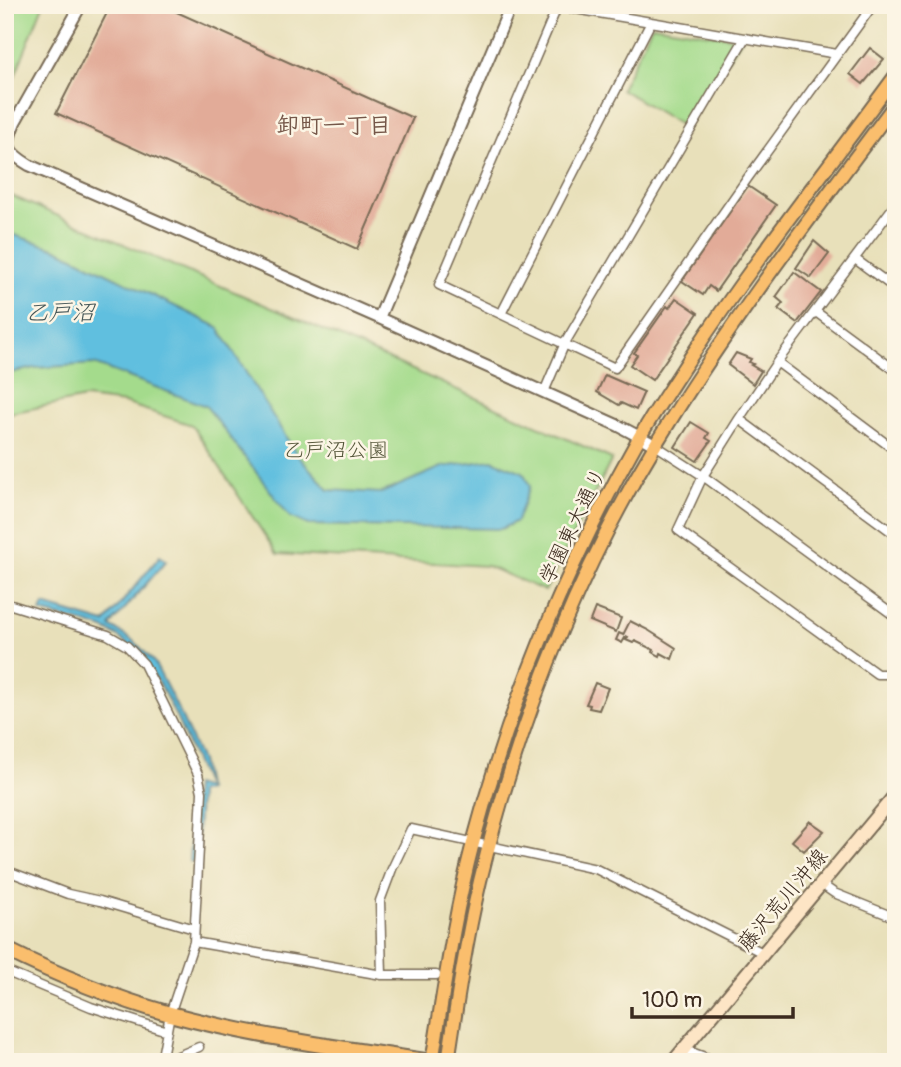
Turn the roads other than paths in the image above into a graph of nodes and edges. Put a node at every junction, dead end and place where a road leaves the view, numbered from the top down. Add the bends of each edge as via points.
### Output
1 (81, 5) edge
2 (511, 5) edge
3 (873, 5) edge
4 (558, 6) edge
5 (651, 22) junction
6 (745, 38) junction
7 (837, 54) junction
8 (896, 75) edge
9 (896, 103) edge
10 (896, 207) edge
11 (855, 259) junction
12 (896, 289) edge
13 (816, 312) junction
14 (501, 314) junction
15 (379, 318) junction
16 (565, 343) junction
17 (777, 362) junction
18 (896, 372) edge
19 (544, 393) junction
20 (739, 419) junction
21 (640, 436) junction
22 (656, 445) junction
23 (896, 452) edge
24 (703, 476) junction
25 (896, 535) edge
26 (5, 603) edge
27 (896, 617) edge
28 (896, 674) edge
29 (896, 794) edge
30 (473, 844) junction
31 (490, 845) junction
32 (5, 870) edge
33 (821, 884) junction
34 (896, 918) edge
35 (194, 929) junction
36 (194, 942) junction
37 (5, 949) edge
38 (763, 953) junction
39 (5, 971) edge
40 (382, 975) junction
41 (436, 975) dead end
42 (170, 1014) junction
43 (167, 1031) junction
44 (199, 1047) dead end
45 (683, 1049) junction
46 (162, 1062) edge
47 (432, 1062) edge
48 (447, 1062) edge
49 (673, 1062) edge
50 (718, 1062) edge

1 - 15 street via 15,122 9,149 29,165
2 - 15 street
3 - 7 street
4 - 5 street
4 - 14 street via 439,285
5 - 6 street
5 - 14 street
6 - 7 street
6 - 16 street
7 - 16 street via 615,368
8 - 21 main road, 学園東大通り via 723,309
9 - 22 main road, 学園東大通り via 735,321
10 - 11 street
11 - 12 street
11 - 13 street
13 - 17 street
13 - 18 street
14 - 16 street
15 - 19 street
16 - 19 street
17 - 20 street
17 - 23 street
19 - 21 street
20 - 24 street
20 - 25 street
21 - 22 street
21 - 30 main road, 学園東大通り via 592,526 531,664
22 - 24 street
22 - 31 main road, 学園東大通り via 571,610 513,761
24 - 27 street
24 - 28 street via 678,530 877,674
26 - 35 street via 108,635 144,664 198,774 202,792
29 - 33 main road, 藤沢荒川沖線
30 - 31 street
30 - 40 street via 411,829 380,901
30 - 47 main road, 学園東大通り
31 - 38 street via 596,869
31 - 48 main road, 学園東大通り via 461,972
32 - 35 street via 68,894
33 - 34 street
33 - 38 main road, 藤沢荒川沖線
35 - 36 street
36 - 40 street
36 - 42 street
37 - 42 highway
38 - 45 main road, 藤沢荒川沖線
39 - 43 street via 91,1007
40 - 41 street
42 - 43 street
42 - 47 highway
43 - 46 street
44 - 46 street
45 - 49 main road, 藤沢荒川沖線
45 - 50 street

